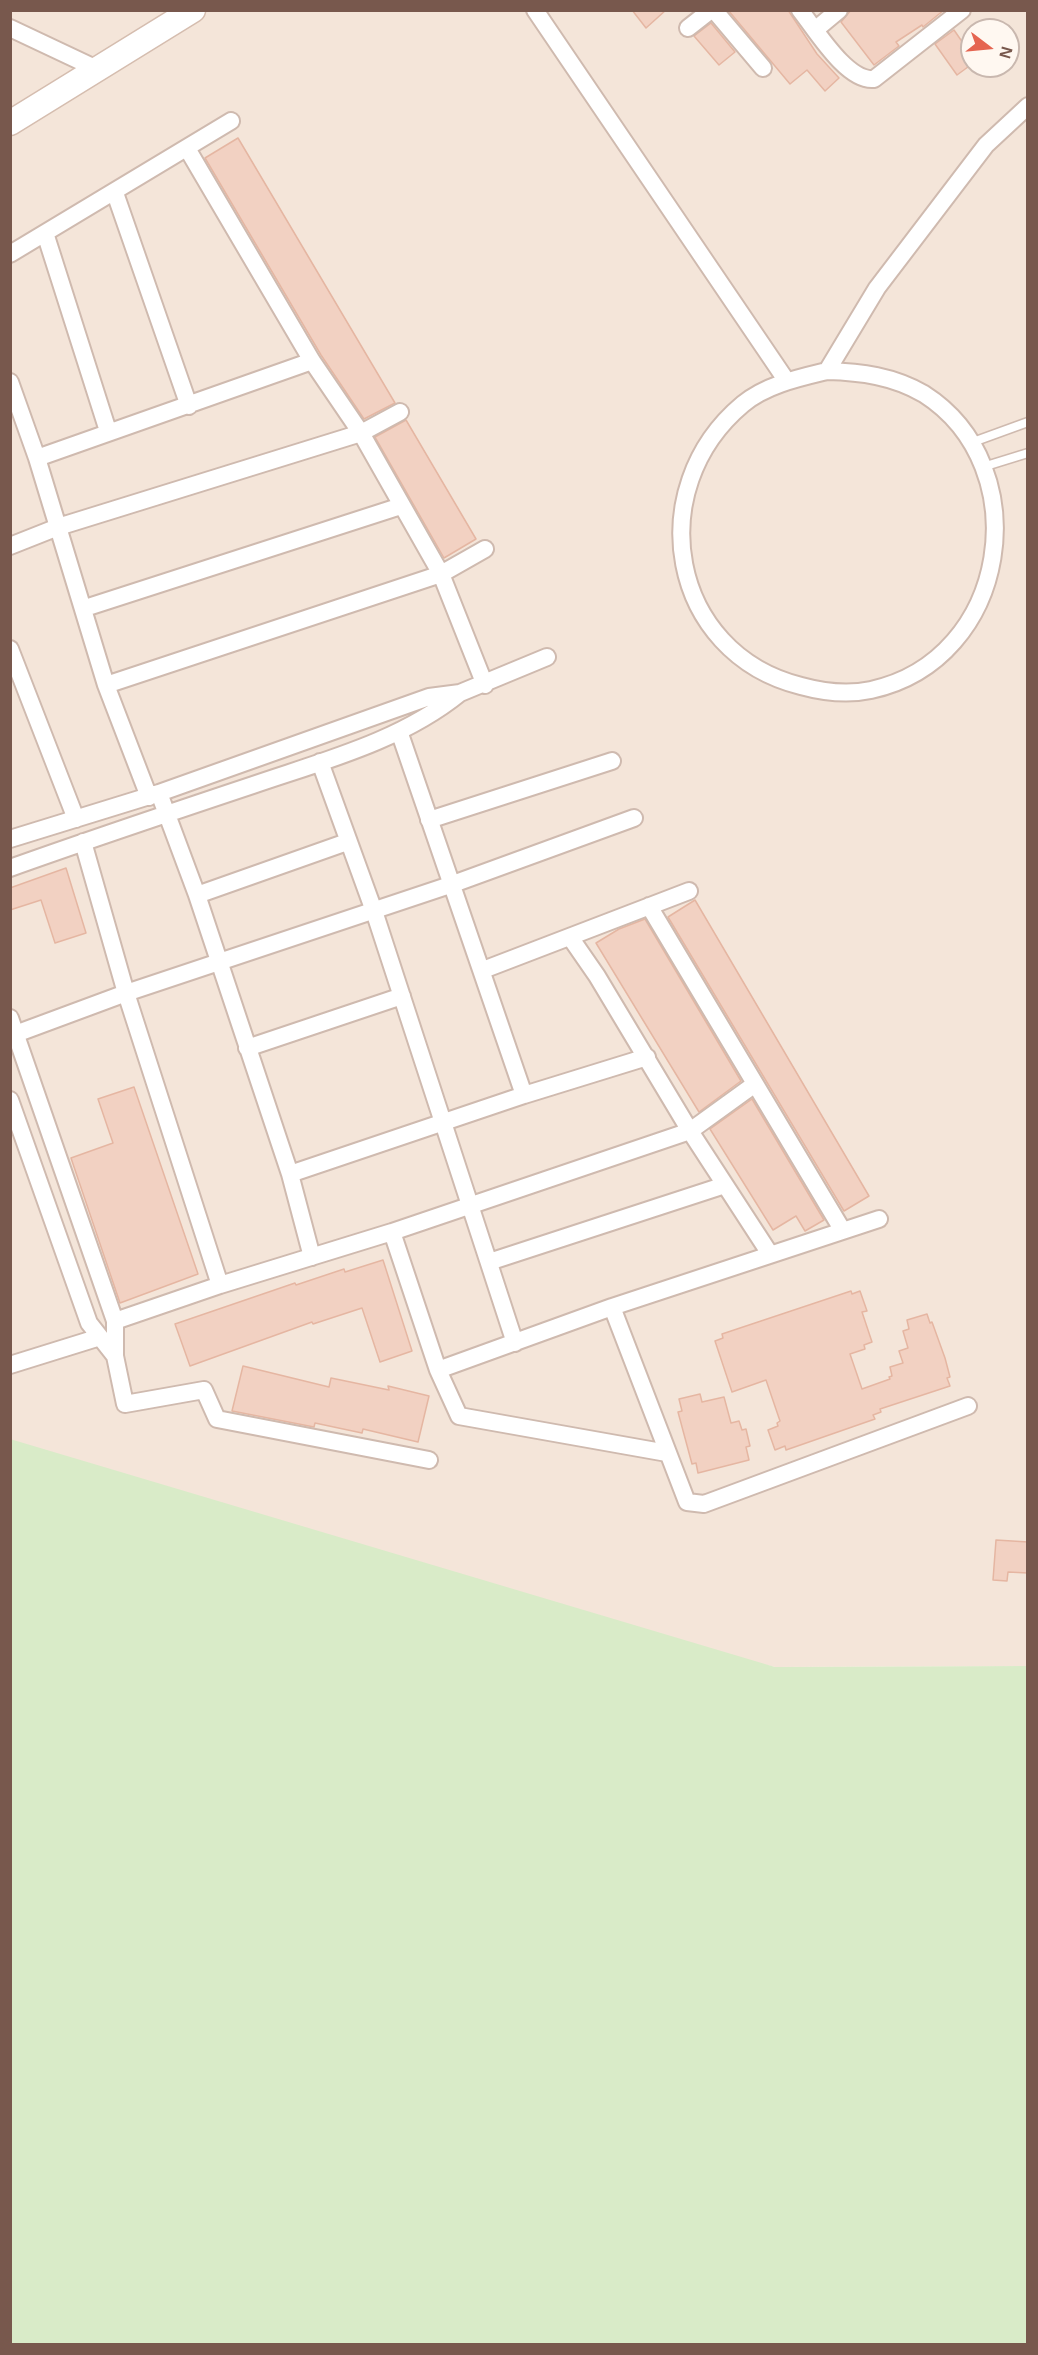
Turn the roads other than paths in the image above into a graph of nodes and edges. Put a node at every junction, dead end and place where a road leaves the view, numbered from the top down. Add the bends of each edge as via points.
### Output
1 (535, 10) edge
2 (712, 10) edge
3 (800, 10) edge
4 (839, 10) edge
5 (963, 10) edge
6 (190, 11) edge
7 (10, 28) edge
8 (688, 28) dead end
9 (815, 30) junction
10 (763, 68) dead end
11 (99, 70) junction
12 (1028, 106) edge
13 (231, 121) dead end
14 (10, 123) edge
15 (188, 150) junction
16 (116, 193) junction
17 (45, 233) junction
18 (10, 254) edge
19 (312, 361) junction
20 (826, 371) junction
21 (786, 380) junction
22 (10, 382) edge
23 (189, 406) junction
24 (400, 412) dead end
25 (1028, 422) edge
26 (108, 431) junction
27 (361, 433) junction
28 (973, 442) junction
29 (1028, 453) edge
30 (38, 458) junction
31 (987, 466) junction
32 (401, 506) junction
33 (58, 527) junction
34 (10, 546) edge
35 (485, 549) dead end
36 (441, 574) junction
37 (85, 608) junction
38 (10, 649) edge
39 (547, 657) dead end
40 (106, 685) junction
41 (485, 685) junction
42 (460, 693) junction
43 (399, 731) junction
44 (612, 761) dead end
45 (320, 762) junction
46 (154, 795) junction
47 (169, 813) junction
48 (634, 818) dead end
49 (76, 819) junction
50 (429, 820) junction
51 (10, 839) edge
52 (83, 842) junction
53 (347, 842) junction
54 (10, 868) edge
55 (453, 884) junction
56 (689, 891) dead end
57 (197, 895) junction
58 (649, 906) junction
59 (374, 911) junction
60 (570, 937) junction
61 (219, 963) junction
62 (483, 970) junction
63 (126, 993) junction
64 (402, 996) junction
65 (10, 1018) edge
66 (13, 1036) edge
67 (247, 1048) junction
68 (647, 1057) junction
69 (755, 1084) junction
70 (524, 1095) junction
71 (10, 1100) edge
72 (445, 1122) junction
73 (690, 1131) junction
74 (290, 1174) junction
75 (726, 1185) junction
76 (470, 1205) junction
77 (879, 1219) dead end
78 (843, 1231) junction
79 (392, 1232) junction
80 (770, 1254) junction
81 (312, 1257) junction
82 (489, 1262) junction
83 (220, 1285) junction
84 (612, 1307) junction
85 (115, 1321) junction
86 (100, 1337) junction
87 (514, 1343) junction
88 (115, 1356) junction
89 (10, 1365) edge
90 (438, 1370) junction
91 (968, 1406) dead end
92 (667, 1453) junction
93 (429, 1460) dead end

1 - 21 street
2 - 8 street
2 - 10 street
3 - 9 street
4 - 9 street
5 - 9 street via 874,79 850,72
6 - 11 street
7 - 11 street
11 - 14 street
12 - 20 street via 986,145 877,288
13 - 15 street
15 - 16 street
15 - 19 street
16 - 17 street
16 - 23 street
17 - 18 street
17 - 26 street
19 - 23 street
19 - 27 street
20 - 21 street
20 - 28 street via 861,372 894,380 925,395 951,416
21 - 31 street via 744,403 710,437 688,480 680,527 685,575 705,619 736,655 777,680 823,692 871,690 916,674 954,645 982,606 998,561 999,513
22 - 30 street
23 - 26 street
24 - 27 street
25 - 28 lane
26 - 30 street
27 - 32 street
27 - 33 street
28 - 31 street
29 - 31 lane
30 - 33 street
32 - 36 street
32 - 37 street
33 - 34 street
33 - 37 street
35 - 36 street
36 - 40 street
36 - 41 street
37 - 40 street
38 - 49 street
39 - 41 street
40 - 46 street
41 - 42 street
42 - 43 street via 439,711
42 - 46 street via 429,697
43 - 45 street
43 - 50 street
44 - 50 street
45 - 47 street
45 - 53 street
46 - 47 street
46 - 49 street
47 - 52 street
47 - 57 street
48 - 55 street
49 - 51 street
50 - 55 street
52 - 54 street
52 - 63 street
53 - 57 street
53 - 59 street
55 - 59 street
55 - 62 street
56 - 58 street
57 - 61 street
58 - 60 street
58 - 69 street
59 - 61 street
59 - 64 street
60 - 62 street
60 - 68 street
61 - 63 street
61 - 67 street
62 - 70 street
63 - 66 street
63 - 83 street
64 - 67 street
64 - 72 street
65 - 66 street
66 - 85 street
67 - 74 street
68 - 70 street
68 - 73 street
69 - 73 street
69 - 78 street
70 - 72 street
71 - 86 street via 89,1323
72 - 74 street
72 - 76 street
73 - 75 street
73 - 76 street
74 - 81 street
75 - 80 street
75 - 82 street
76 - 79 street
76 - 82 street
77 - 78 street
78 - 80 street
79 - 81 street
79 - 90 street
80 - 84 street
81 - 83 street
82 - 87 street
83 - 85 street
84 - 87 street
84 - 92 street
85 - 88 street
86 - 88 street
86 - 89 street
87 - 90 street
88 - 93 street via 125,1404 204,1390 217,1419
90 - 92 street via 459,1416
91 - 92 street via 704,1504 687,1502

